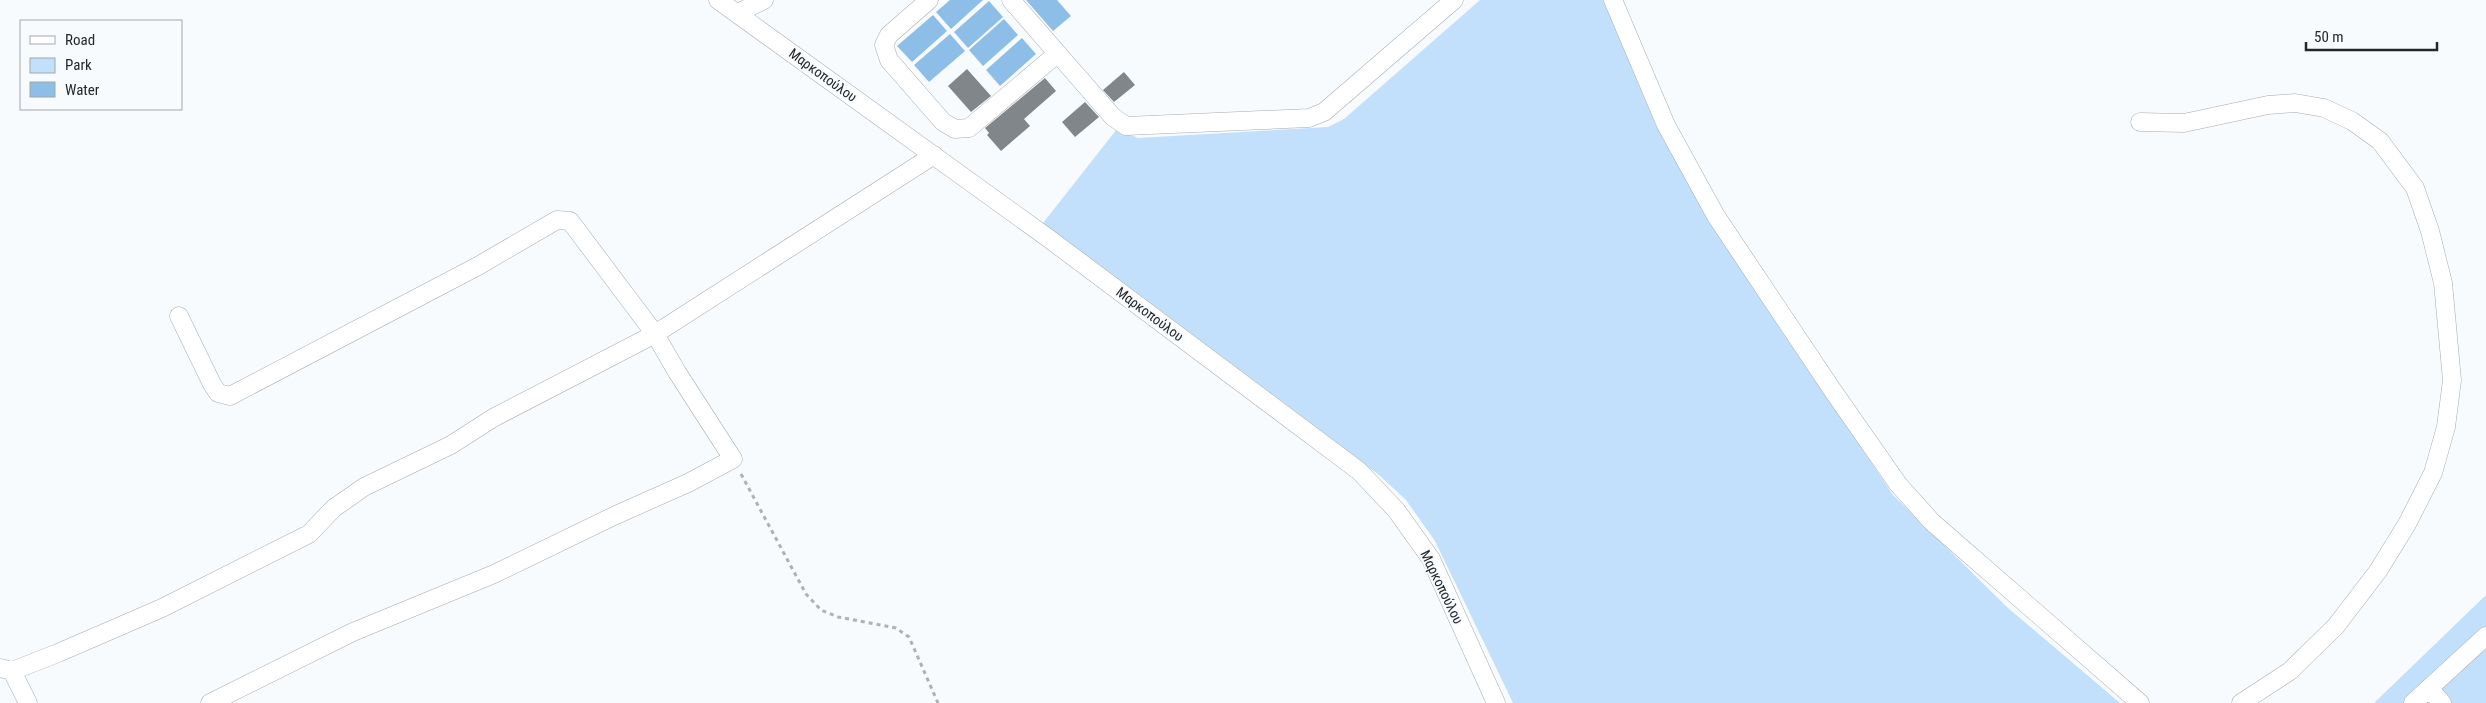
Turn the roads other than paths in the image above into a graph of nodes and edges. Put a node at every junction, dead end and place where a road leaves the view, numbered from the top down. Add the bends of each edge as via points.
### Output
1 (718, 0) edge
2 (764, 0) edge
3 (928, 0) edge
4 (1011, 0) edge
5 (1454, 0) edge
6 (1613, 0) edge
7 (738, 13) junction
8 (1057, 54) junction
9 (2140, 122) dead end
10 (934, 155) junction
11 (179, 316) dead end
12 (655, 334) junction
13 (2486, 636) edge
14 (6, 669) edge
15 (2429, 688) junction
16 (28, 703) edge
17 (210, 703) edge
18 (1496, 703) edge
19 (2140, 703) edge
20 (2241, 703) edge
21 (2413, 703) edge
22 (2442, 703) edge

1 - 7 street, Μαρκοπούλου
2 - 7 street
3 - 8 street via 889,35 884,45 889,60 943,122 955,129 969,128
4 - 8 street
5 - 8 street via 1324,112 1309,118 1126,126 1113,117
6 - 19 street via 1666,125 1716,216 1898,484 1932,522
7 - 10 street, Μαρκοπούλου
9 - 20 street via 2184,123 2268,105 2295,103 2324,108 2352,122 2380,141 2415,188 2443,283 2452,380 2446,427 2433,473 2378,571 2336,626 2290,671
10 - 12 street
10 - 18 street, Μαρκοπούλου via 1359,471 1396,510 1431,558
11 - 12 street via 218,393 230,396 478,266 557,220 570,221
12 - 14 street via 493,418 451,445 364,488 334,508 309,534 162,608
12 - 17 street via 733,459 688,484 494,574 353,632
13 - 15 street
14 - 16 street
15 - 21 street
15 - 22 street

